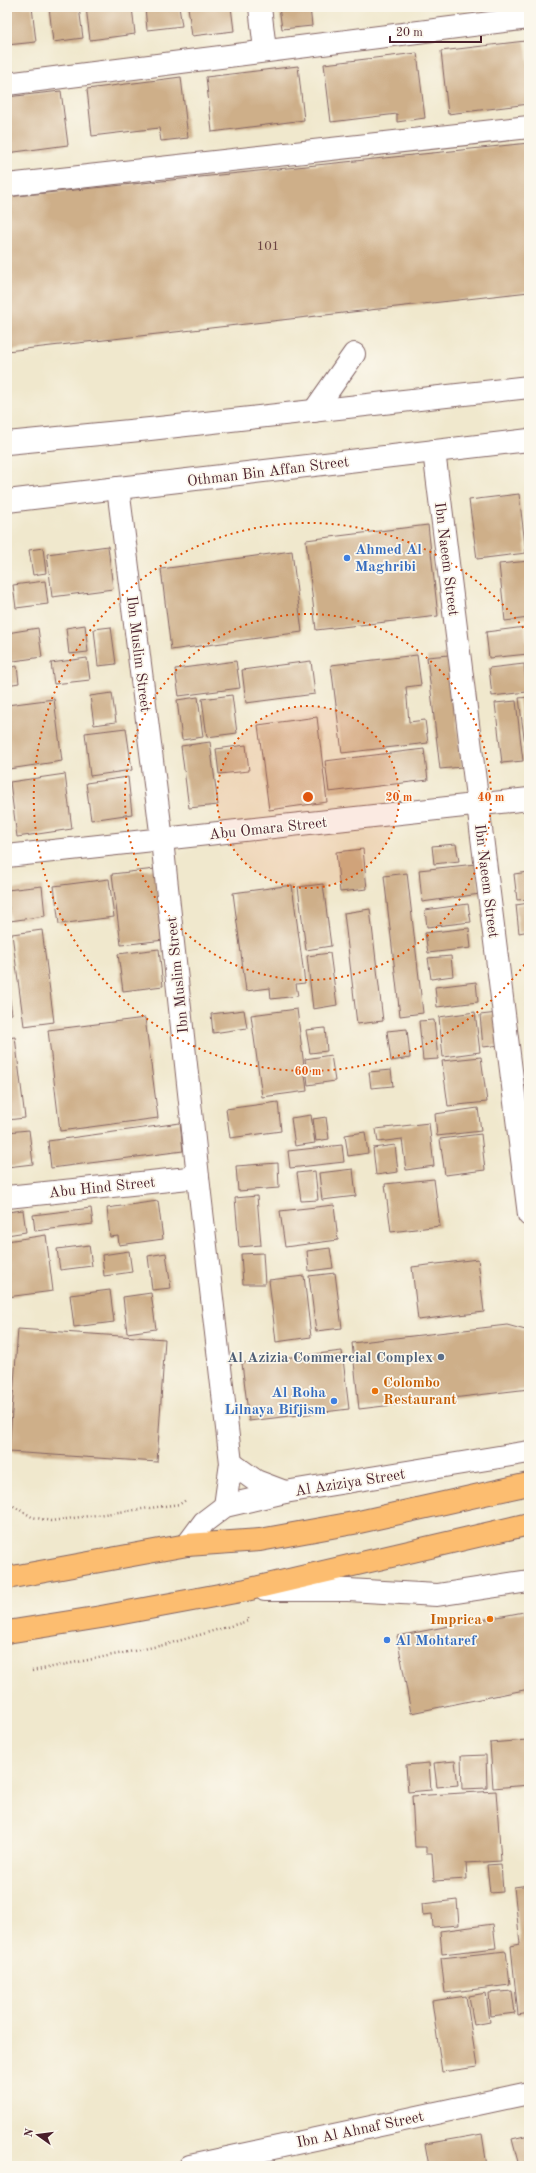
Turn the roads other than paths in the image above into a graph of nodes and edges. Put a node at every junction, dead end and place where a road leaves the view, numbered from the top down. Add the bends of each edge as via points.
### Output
1 (260, 7) edge
2 (529, 18) edge
3 (266, 50) junction
4 (7, 84) edge
5 (529, 127) edge
6 (7, 185) edge
7 (354, 354) dead end
8 (529, 387) edge
9 (314, 411) junction
10 (529, 440) edge
11 (7, 443) edge
12 (434, 452) junction
13 (118, 488) junction
14 (7, 501) edge
15 (529, 799) edge
16 (478, 805) junction
17 (162, 840) junction
18 (7, 856) edge
19 (198, 1177) junction
20 (7, 1197) edge
21 (529, 1215) edge
22 (529, 1452) edge
23 (231, 1463) junction
24 (529, 1484) edge
25 (285, 1492) junction
26 (225, 1506) junction
27 (529, 1524) edge
28 (187, 1545) junction
29 (7, 1578) edge
30 (529, 1581) edge
31 (246, 1590) junction
32 (7, 1632) edge
33 (529, 2093) edge
34 (238, 2161) edge
35 (190, 2166) edge

1 - 3 street
2 - 3 street
3 - 4 street
5 - 6 street
7 - 9 street
8 - 9 street
9 - 11 street
10 - 12 street, Othman Bin Affan Street
12 - 13 street, Othman Bin Affan Street
12 - 16 street, Ibn Naeem Street
13 - 14 street, Othman Bin Affan Street
13 - 17 street, Ibn Muslim Street
15 - 16 street, Abu Omara Street
16 - 17 street, Abu Omara Street
16 - 21 street, Ibn Naeem Street
17 - 18 street, Abu Omara Street
17 - 19 street, Ibn Muslim Street
19 - 20 street, Abu Hind Street
19 - 23 street, Ibn Muslim Street
22 - 25 street, Al Aziziya Street
23 - 25 street via 256,1481
23 - 26 street, Ibn Muslim Street
24 - 28 main road via 360,1522 260,1540
25 - 26 street, Al Aziziya Street
26 - 28 street, Al Aziziya Street via 204,1522
27 - 31 main road
28 - 29 main road
30 - 31 street via 437,1595 348,1590
31 - 32 main road
33 - 34 street, Ibn Al Ahnaf Street
34 - 35 street, Ibn Al Ahnaf Street

